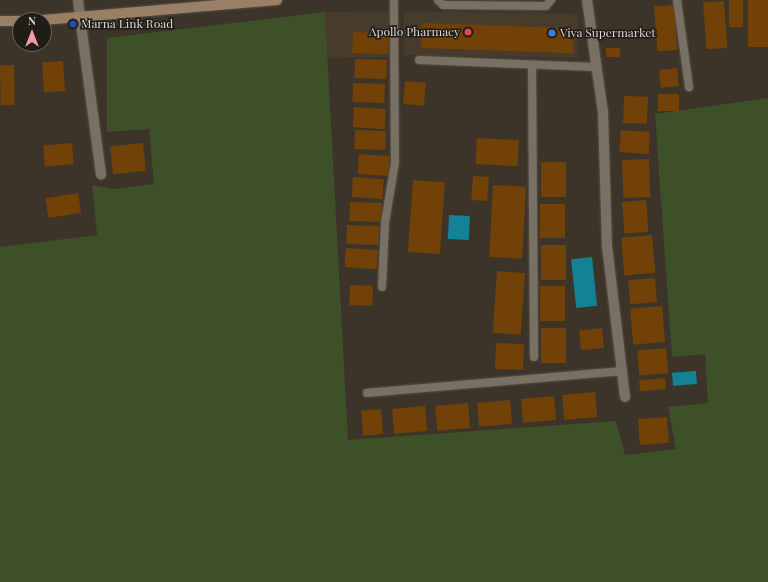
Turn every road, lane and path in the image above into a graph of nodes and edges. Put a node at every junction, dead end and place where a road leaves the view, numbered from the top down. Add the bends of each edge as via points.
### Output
1 (78, 0) edge
2 (277, 0) edge
3 (394, 0) edge
4 (438, 0) edge
5 (551, 0) edge
6 (587, 0) edge
7 (677, 0) edge
8 (80, 17) junction
9 (52, 19) edge
10 (0, 21) edge
11 (12, 21) edge
12 (419, 60) dead end
13 (532, 65) junction
14 (595, 67) junction
15 (689, 87) dead end
16 (101, 175) dead end
17 (382, 287) dead end
18 (534, 357) dead end
19 (622, 371) junction
20 (367, 393) dead end
21 (625, 398) dead end

1 - 8 street
2 - 8 main road
3 - 17 lane via 395,162 385,222
4 - 5 lane via 443,5 546,6
6 - 14 street
7 - 15 lane
8 - 9 main road
8 - 16 street
10 - 11 main road
12 - 13 lane
13 - 14 lane
13 - 18 lane
14 - 19 street via 603,112 607,246
19 - 20 lane
19 - 21 street

